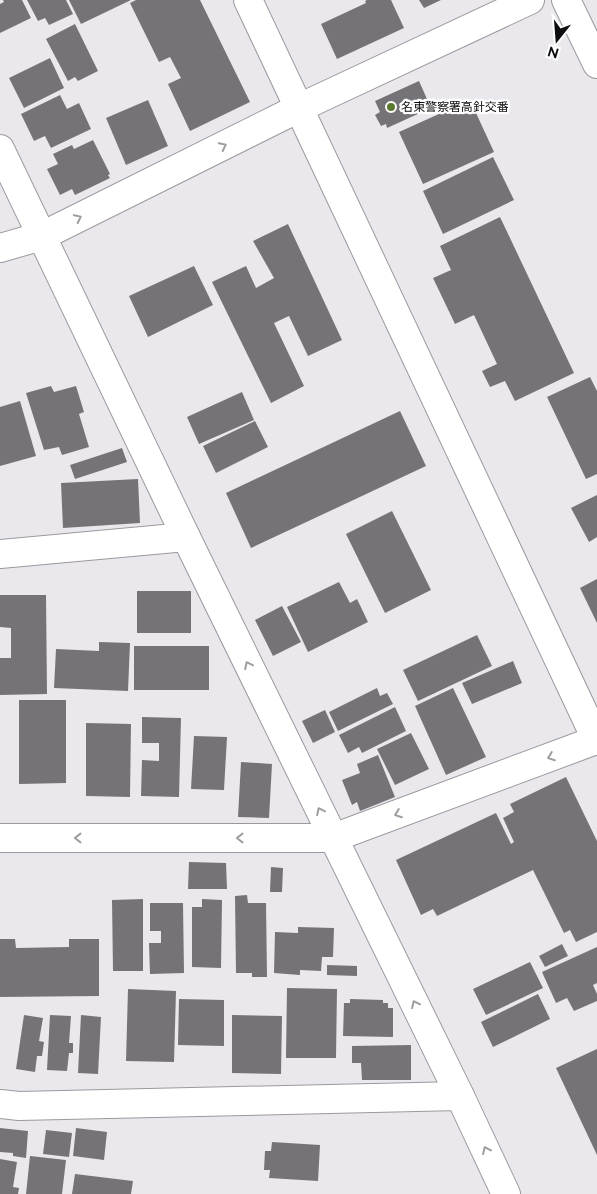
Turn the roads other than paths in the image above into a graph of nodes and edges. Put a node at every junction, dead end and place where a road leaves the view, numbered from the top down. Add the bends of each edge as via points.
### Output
1 (248, 0) edge
2 (530, 0) edge
3 (566, 0) edge
4 (597, 64) edge
5 (299, 108) junction
6 (0, 148) edge
7 (42, 236) junction
8 (0, 248) edge
9 (186, 537) junction
10 (0, 554) edge
11 (597, 740) edge
12 (0, 838) edge
13 (333, 838) junction
14 (460, 1096) junction
15 (0, 1104) edge
16 (506, 1194) edge

1 - 5 street
2 - 5 street
3 - 4 street
7 -> 5 street
5 - 11 street
6 - 7 street
7 - 8 street
7 - 9 street
9 - 10 street
13 -> 9 street
11 -> 13 street
13 -> 12 street
14 -> 13 street
14 - 15 street
16 -> 14 street

